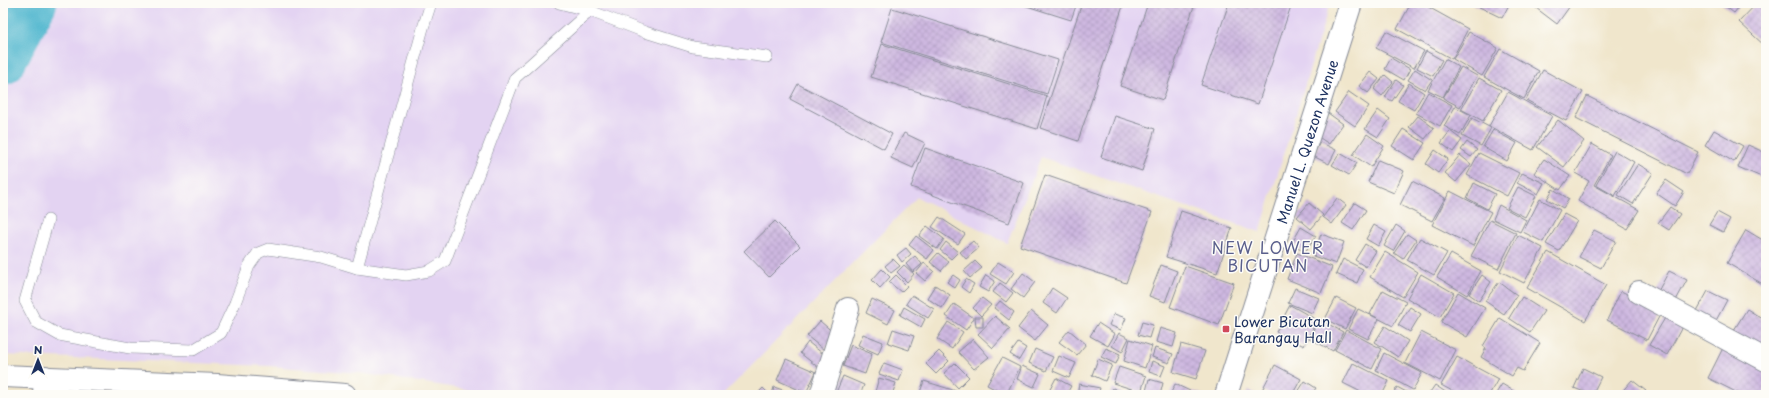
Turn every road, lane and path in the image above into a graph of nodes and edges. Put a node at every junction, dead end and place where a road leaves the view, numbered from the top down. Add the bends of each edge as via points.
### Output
1 (431, 3) edge
2 (559, 3) edge
3 (1351, 3) edge
4 (591, 7) edge
5 (767, 57) dead end
6 (48, 220) dead end
7 (357, 268) junction
8 (1639, 292) dead end
9 (848, 309) dead end
10 (1766, 360) edge
11 (3, 376) edge
12 (44, 386) edge
13 (99, 387) edge
14 (345, 395) edge
15 (821, 395) edge
16 (1226, 395) edge

1 - 7 lane
2 - 4 lane
3 - 16 street, Manuel L. Quezon Avenue
4 - 5 lane via 645,32 693,47
4 - 7 lane via 515,78 446,261 429,271 406,275
6 - 7 lane via 25,301 36,322 59,335 130,348 193,350 220,333 249,266 258,253 268,249 321,257
8 - 10 street
9 - 15 street
11 - 12 street
12 - 13 street
13 - 14 street via 217,385

